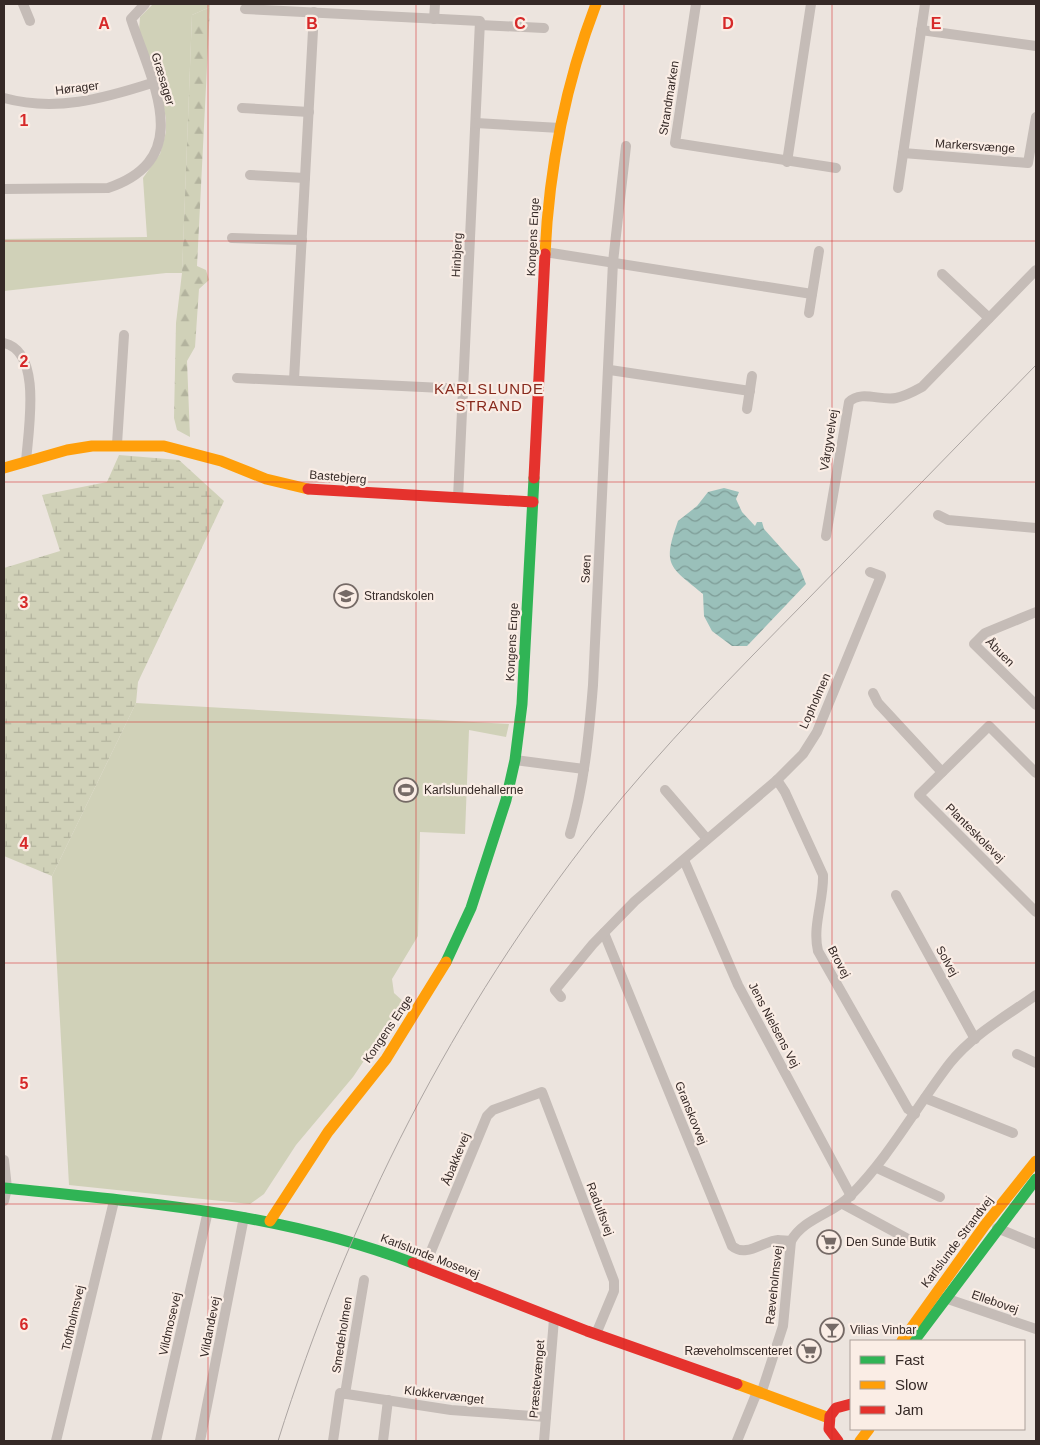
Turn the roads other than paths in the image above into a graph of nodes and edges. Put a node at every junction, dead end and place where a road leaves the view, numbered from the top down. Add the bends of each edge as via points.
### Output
1 (22, 4) edge
2 (145, 4) edge
3 (435, 4) edge
4 (596, 4) edge
5 (696, 4) edge
6 (811, 4) edge
7 (925, 4) edge
8 (245, 9) dead end
9 (314, 12) junction
10 (434, 19) junction
11 (30, 21) dead end
12 (480, 25) junction
13 (544, 28) dead end
14 (921, 30) junction
15 (1036, 46) edge
16 (152, 83) junction
17 (4, 98) edge
18 (242, 108) dead end
19 (309, 112) junction
20 (1036, 117) edge
21 (476, 123) junction
22 (560, 128) junction
23 (626, 146) dead end
24 (903, 153) junction
25 (787, 162) junction
26 (836, 168) dead end
27 (250, 175) dead end
28 (305, 178) junction
29 (898, 188) dead end
30 (4, 189) edge
31 (232, 238) dead end
32 (302, 240) junction
33 (819, 251) dead end
34 (545, 252) junction
35 (613, 262) junction
36 (1036, 270) edge
37 (942, 274) dead end
38 (812, 294) junction
39 (809, 313) dead end
40 (989, 318) junction
41 (124, 335) dead end
42 (4, 343) edge
43 (610, 370) junction
44 (752, 376) dead end
45 (237, 378) dead end
46 (294, 380) junction
47 (462, 389) junction
48 (750, 391) junction
49 (747, 409) dead end
50 (117, 444) junction
51 (26, 462) junction
52 (4, 468) edge
53 (458, 498) junction
54 (533, 502) junction
55 (938, 515) dead end
56 (1036, 528) edge
57 (826, 536) dead end
58 (870, 572) dead end
59 (1036, 612) edge
60 (873, 693) dead end
61 (1036, 705) edge
62 (516, 760) junction
63 (584, 769) junction
64 (942, 772) junction
65 (1036, 773) edge
66 (777, 780) junction
67 (665, 790) dead end
68 (570, 834) dead end
69 (707, 839) junction
70 (684, 860) junction
71 (896, 895) dead end
72 (1036, 912) edge
73 (604, 932) junction
74 (1036, 994) edge
75 (561, 997) dead end
76 (975, 1039) junction
77 (1017, 1054) dead end
78 (1036, 1063) edge
79 (542, 1092) joint
80 (925, 1098) junction
81 (915, 1114) junction
82 (1013, 1133) dead end
83 (4, 1160) edge
84 (1036, 1161) edge
85 (877, 1168) junction
86 (1036, 1179) edge
87 (5, 1188) edge
88 (851, 1196) junction
89 (940, 1197) dead end
90 (4, 1201) edge
91 (114, 1201) junction
92 (843, 1204) junction
93 (208, 1211) junction
94 (244, 1217) junction
95 (270, 1221) junction
96 (997, 1228) junction
97 (906, 1238) dead end
98 (791, 1241) junction
99 (1036, 1244) edge
100 (424, 1268) junction
101 (364, 1280) dead end
102 (945, 1298) junction
103 (554, 1319) junction
104 (1036, 1329) edge
105 (596, 1334) junction
106 (903, 1340) edge
107 (915, 1340) edge
108 (759, 1393) junction
109 (343, 1394) junction
110 (388, 1400) junction
111 (850, 1404) edge
112 (546, 1417) junction
113 (829, 1418) junction
114 (868, 1430) edge
115 (833, 1439) edge
116 (56, 1441) edge
117 (156, 1441) edge
118 (200, 1441) edge
119 (333, 1441) edge
120 (383, 1441) edge
121 (544, 1441) edge
122 (736, 1441) edge
123 (860, 1441) edge

1 - 11 street
2 - 16 street, Græsager via 131,19
3 - 10 street
4 - 22 street, Kongens Enge
5 - 25 street, Strandmarken via 675,144
6 - 25 street
7 - 14 street
8 - 9 street
9 - 10 street
9 - 19 street
10 - 12 street via 480,21
12 - 13 street
12 - 21 street, Hinbjerg
14 - 15 street
14 - 24 street
16 - 17 street, Hørager via 102,99 64,105 25,104
16 - 30 street, Græsager via 161,109 162,130 158,147 138,174 108,188
18 - 19 street
19 - 28 street
20 - 24 street, Markersvænge via 1028,163
21 - 22 street
21 - 47 street, Hinbjerg
22 - 34 street, Kongens Enge via 548,197
23 - 35 street, Søen
24 - 29 street
25 - 26 street, Strandmarken
27 - 28 street
28 - 32 street
31 - 32 street
32 - 46 street
33 - 38 street
34 - 35 street
34 - 54 street, Kongens Enge
35 - 38 street
35 - 43 street, Søen
36 - 40 street, Vårgyvelvej
37 - 40 street
38 - 39 street
40 - 57 street, Vårgyvelvej via 922,387 893,398 857,396 848,402
41 - 50 street
42 - 51 street via 22,354 30,382
43 - 48 street
43 - 63 street, Søen via 593,685
44 - 48 street
45 - 46 street
46 - 47 street
47 - 53 street, Hinbjerg
48 - 49 street
50 - 51 street, Bastebjerg via 67,450
50 - 53 street, Bastebjerg via 164,446 221,461 266,479 318,491
51 - 52 street, Bastebjerg
53 - 54 street, Bastebjerg
54 - 62 street, Kongens Enge
55 - 56 street via 948,520
58 - 66 street, Lopholmen via 881,576 817,732 803,754
59 - 61 street, Åbuen via 986,633 974,644
60 - 64 street via 878,703
62 - 63 street
62 - 95 street, Kongens Enge via 494,841 451,954 386,1059 328,1132
63 - 68 street, Søen
64 - 65 street, Planteskolevej via 989,726
64 - 72 street, Planteskolevej via 919,795
66 - 69 street, Lopholmen
66 - 81 street, Brovej via 823,875 816,931 818,951 908,1109
67 - 69 street
69 - 70 street, Lopholmen
70 - 73 street, Lopholmen
70 - 88 street, Jens Nielsens Vej via 738,985
71 - 76 street, Solvej
73 - 75 street, Lopholmen via 555,990
73 - 98 street, Granskovvej via 732,1246 745,1250 777,1240
74 - 76 street, Ræveholmsvej
76 - 80 street, Ræveholmsvej via 951,1062
77 - 78 street
79 - 100 street, Åbakkevej via 493,1110 487,1116
79 - 105 street, Radulfsvej via 614,1281 614,1292
80 - 81 street, Ræveholmsvej
80 - 82 street
81 - 85 street, Ræveholmsvej
83 - 87 street
84 - 106 street, Karlslunde Strandvej via 985,1225
85 - 88 street, Ræveholmsvej
85 - 89 street
86 - 96 street, Karlslunde Strandvej
87 - 90 street
87 - 91 street, Karlslunde Mosevej
88 - 92 street, Ræveholmsvej
91 - 93 street, Karlslunde Mosevej
91 - 116 street, Toftholmsvej
92 - 97 street
92 - 98 street, Ræveholmsvej via 803,1226
93 - 94 street, Karlslunde Mosevej
93 - 117 street, Vildmosevej
94 - 95 street, Karlslunde Mosevej
94 - 118 street, Vildandevej
95 - 100 street, Karlslunde Mosevej via 360,1245
96 - 99 street
96 - 102 street, Karlslunde Strandvej
98 - 108 street, Ræveholmsvej via 783,1326
100 - 103 street, Karlslunde Mosevej
101 - 109 street, Smedeholmen
102 - 104 street, Ellebovej
102 - 107 street, Karlslunde Strandvej
103 - 105 street, Karlslunde Mosevej
103 - 112 street, Præstevænget
105 - 108 street, Karlslunde Mosevej
108 - 113 street, Karlslunde Mosevej
108 - 122 street, Ræveholmsvej
109 - 110 street, Klokkervænget
109 - 119 street, Smedeholmen
110 - 112 street, Klokkervænget via 451,1410
110 - 120 street
111 - 113 street via 836,1408
112 - 121 street, Præstevænget
113 - 115 street
114 - 123 street

